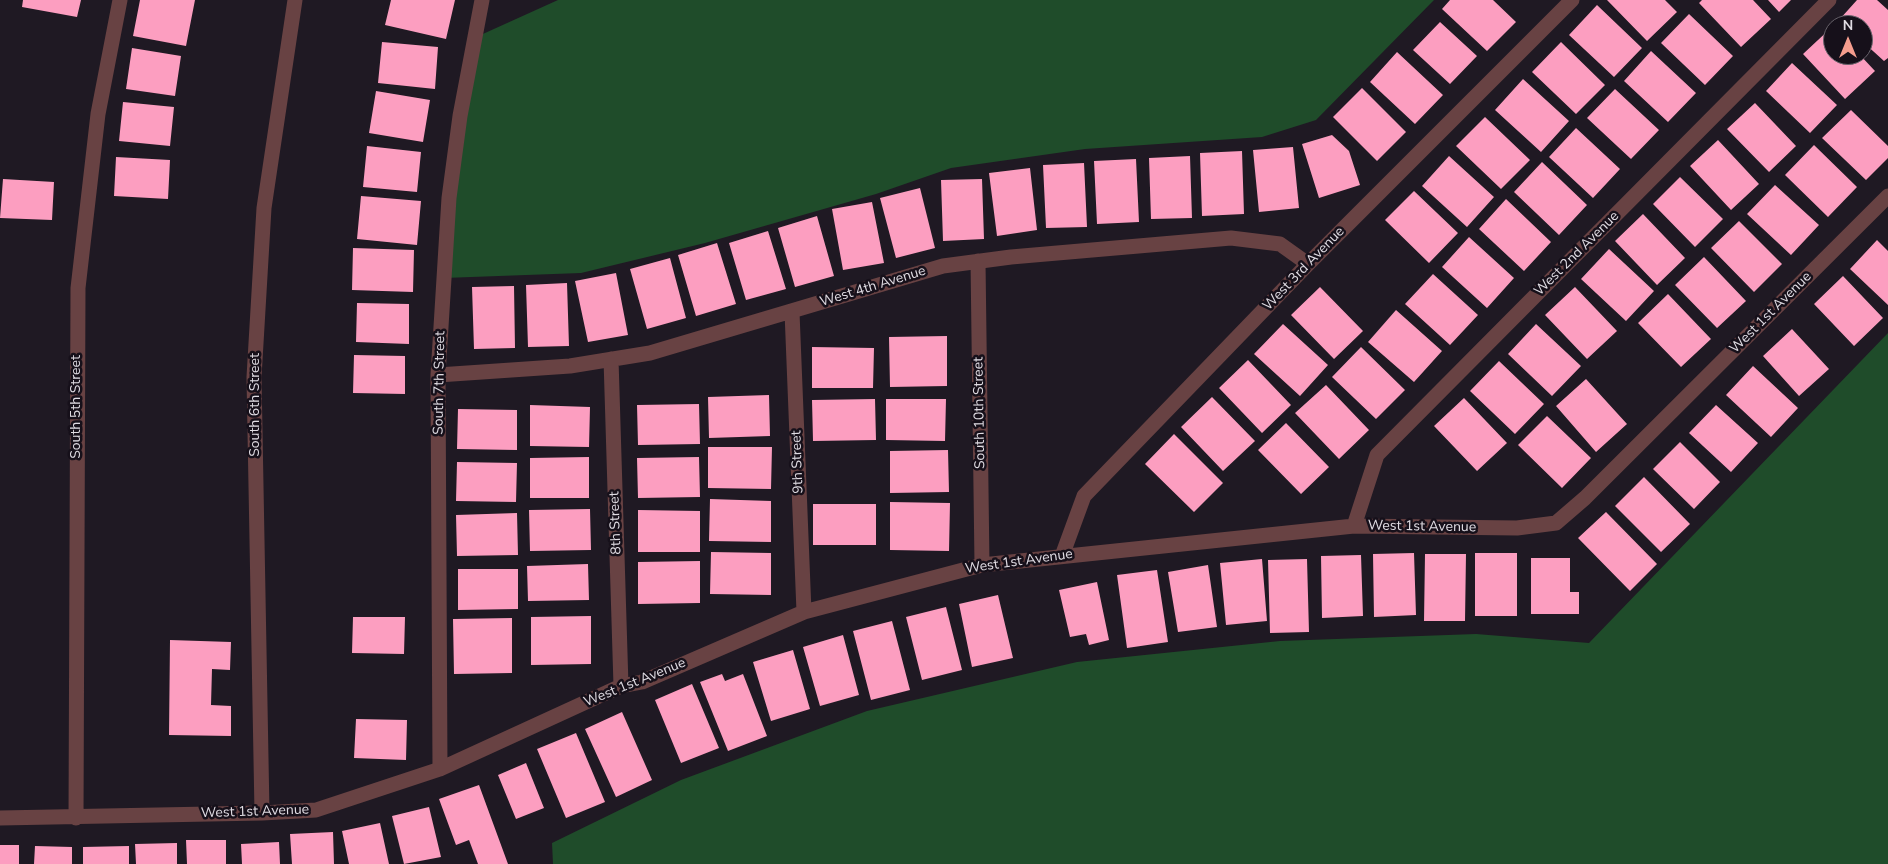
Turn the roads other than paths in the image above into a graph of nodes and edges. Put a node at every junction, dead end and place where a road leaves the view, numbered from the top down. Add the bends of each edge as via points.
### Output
1 (120, 0) edge
2 (295, 0) edge
3 (482, 0) edge
4 (1572, 0) edge
5 (1829, 0) edge
6 (1888, 196) edge
7 (978, 261) junction
8 (1308, 264) junction
9 (792, 312) junction
10 (611, 359) junction
11 (438, 376) junction
12 (1354, 526) junction
13 (1062, 556) junction
14 (982, 565) junction
15 (804, 612) junction
16 (621, 686) junction
17 (440, 769) junction
18 (262, 813) junction
19 (0, 818) edge
20 (76, 818) junction

1 - 20 street, South 5th Street via 98,114 78,288
2 - 18 street, South 6th Street via 264,208 254,377
3 - 11 street, South 7th Street via 460,116 449,198
4 - 8 street, West 3rd Avenue
5 - 12 street, West 2nd Avenue via 1377,455
6 - 12 street, West 1st Avenue via 1585,498 1556,523 1517,528
7 - 8 street, West 4th Avenue via 1231,238 1280,244
7 - 9 street, West 4th Avenue via 943,266
7 - 14 street, South 10th Street
8 - 13 street, West 3rd Avenue via 1084,496
9 - 10 street, West 4th Avenue via 650,353
9 - 15 street, 9th Street
10 - 11 street, West 4th Avenue via 570,366
10 - 16 street, 8th Street
11 - 17 street, South 7th Street
12 - 13 street, West 1st Avenue
13 - 14 street, West 1st Avenue
14 - 15 street, West 1st Avenue
15 - 16 street, West 1st Avenue via 642,682
16 - 17 street, West 1st Avenue
17 - 18 street, West 1st Avenue via 316,810
18 - 20 street, West 1st Avenue
19 - 20 street, West 1st Avenue

